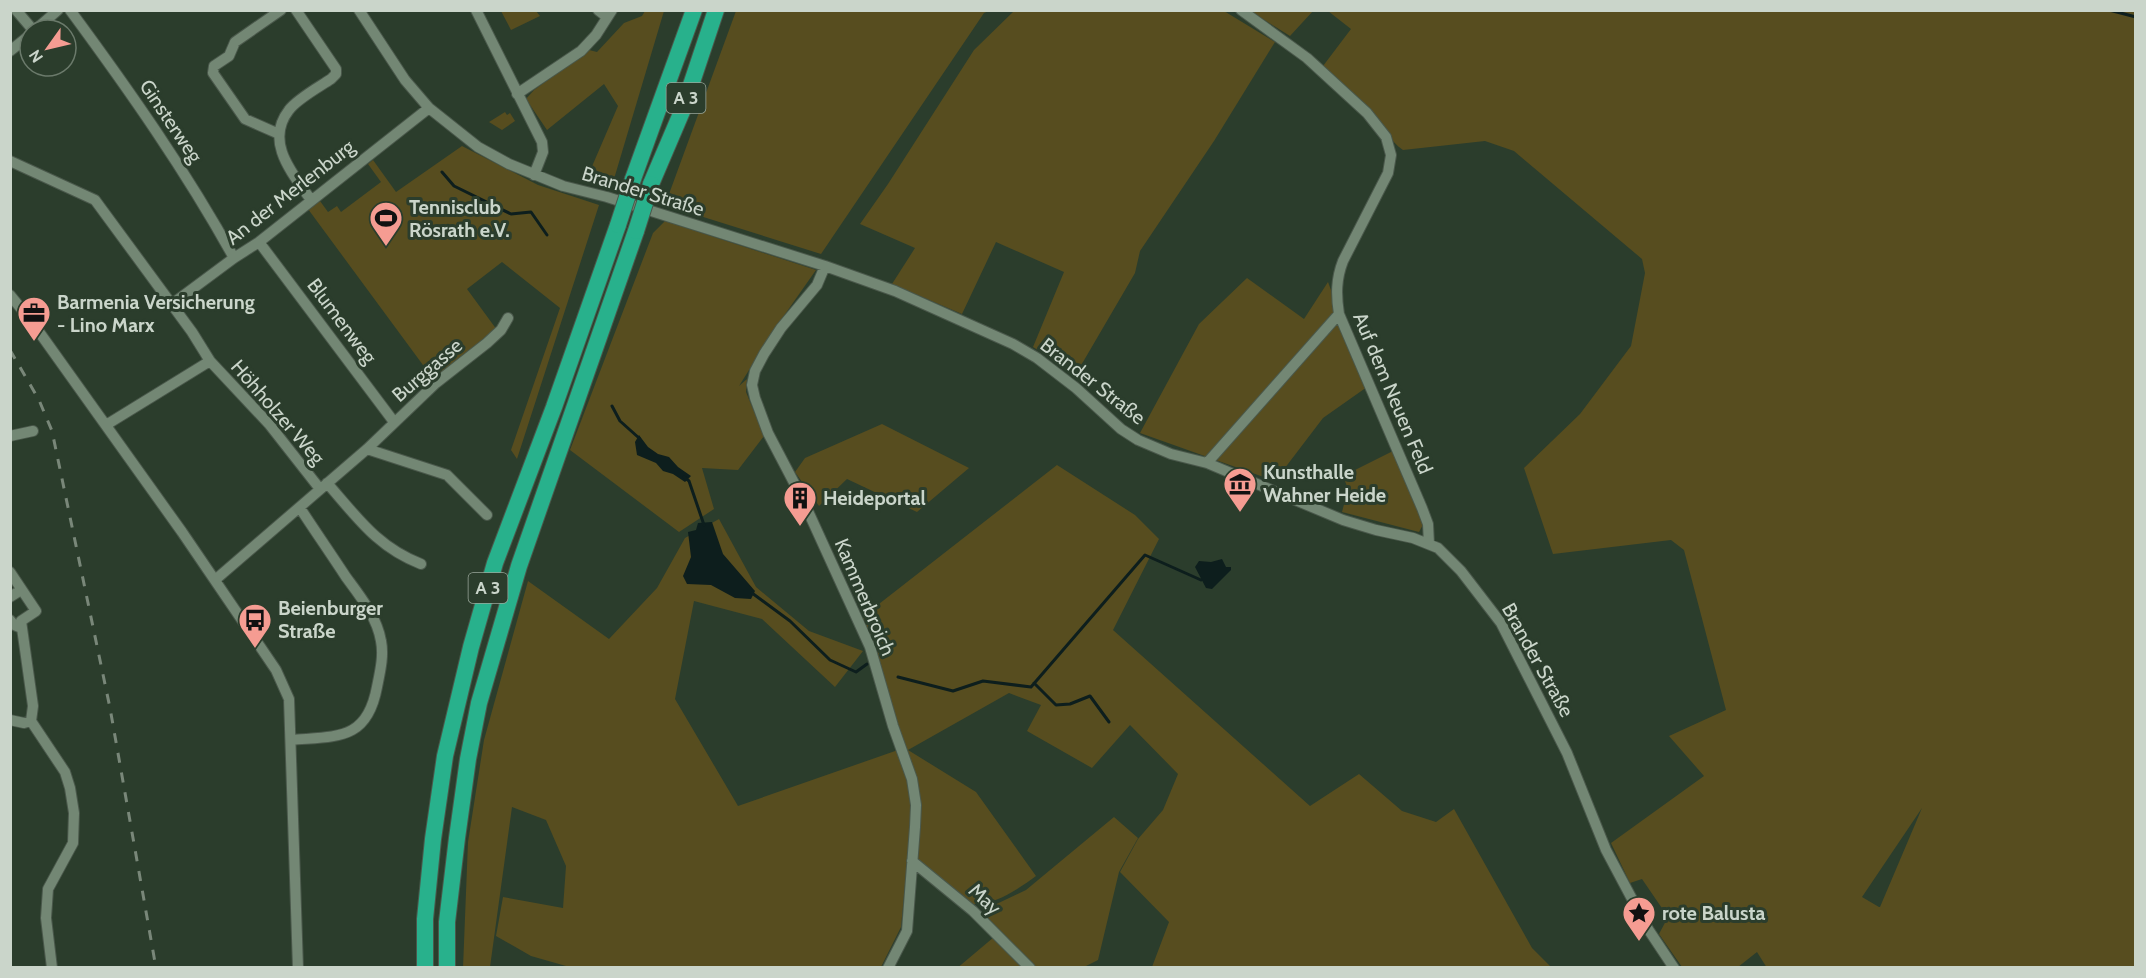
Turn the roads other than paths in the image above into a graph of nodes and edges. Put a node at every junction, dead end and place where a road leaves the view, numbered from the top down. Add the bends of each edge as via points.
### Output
1 (70, 10) edge
2 (281, 10) edge
3 (296, 10) edge
4 (359, 10) edge
5 (476, 10) edge
6 (598, 10) edge
7 (694, 10) edge
8 (716, 10) edge
9 (1241, 10) edge
10 (610, 14) edge
11 (517, 94) junction
12 (429, 108) junction
13 (279, 134) junction
14 (10, 160) edge
15 (534, 175) junction
16 (311, 200) junction
17 (259, 242) junction
18 (234, 258) junction
19 (825, 266) junction
20 (10, 295) edge
21 (172, 304) junction
22 (1339, 314) junction
23 (508, 318) dead end
24 (210, 361) junction
25 (394, 422) junction
26 (106, 424) junction
27 (33, 431) dead end
28 (10, 436) edge
29 (367, 449) junction
30 (1207, 463) junction
31 (323, 486) junction
32 (300, 508) junction
33 (487, 515) dead end
34 (1429, 544) junction
35 (421, 564) dead end
36 (10, 572) edge
37 (215, 580) junction
38 (21, 590) junction
39 (10, 597) edge
40 (10, 620) edge
41 (21, 628) junction
42 (10, 720) edge
43 (31, 721) junction
44 (291, 740) junction
45 (912, 861) junction
46 (52, 968) edge
47 (298, 968) edge
48 (424, 968) edge
49 (447, 968) edge
50 (888, 968) edge
51 (1030, 968) edge
52 (1674, 968) edge

1 - 18 street, Ginsterweg via 154,127
2 - 13 street via 235,42 229,56 214,66 213,73 244,119
3 - 13 street via 336,74 289,110
4 - 12 street, Brander Straße via 405,80
5 - 11 street
6 - 10 street
7 - 48 highway, A 3, bridge via 495,563 471,647 445,756 425,919
8 - 49 highway, A 3, bridge via 651,184 519,566 487,674 468,759 457,838 447,922
9 - 22 street, Auf dem Neuen Feld via 1307,58 1367,113 1386,137 1391,164 1339,270
10 - 11 street via 581,51
11 - 15 street via 543,148
12 - 15 street, Brander Straße via 478,147
12 - 16 street, An der Merlenburg
13 - 16 street via 282,155
14 - 21 street, Höhholzer Weg via 95,200
15 - 19 street, Brander Straße
16 - 17 street, An der Merlenburg
17 - 18 street, An der Merlenburg
17 - 25 street, Blumenweg
18 - 21 street, An der Merlenburg
19 - 30 street, Brander Straße via 895,291 1013,344 1059,375 1138,440
19 - 45 street, Kammerbroich via 816,285 764,354 752,385 768,433 870,647 912,779 916,805
20 - 26 street
21 - 24 street, Höhholzer Weg
22 - 30 street
22 - 34 street, Auf dem Neuen Feld via 1422,508
23 - 25 street, Burggasse via 501,330
24 - 26 street
24 - 31 street, Höhholzer Weg
25 - 29 street, Burggasse
26 - 37 street
27 - 28 street
29 - 31 street, Burggasse
29 - 33 street via 447,475
30 - 34 street, Brander Straße via 1343,520
31 - 32 street, Burggasse
31 - 35 street via 389,549
32 - 37 street, Burggasse
32 - 44 street via 370,613 382,654 374,702 363,722 345,734
34 - 52 street, Brander Straße via 1461,571 1501,623 1567,753 1606,850 1648,929
36 - 38 street
37 - 44 street via 281,679 289,699
38 - 39 street
38 - 41 street via 36,611 21,621
40 - 41 street
41 - 43 street via 33,706
42 - 43 street
43 - 46 street via 65,772 74,813 73,843 48,889 46,918
44 - 47 street
45 - 50 street, Kammerbroich via 907,931
45 - 51 street, May via 974,911

